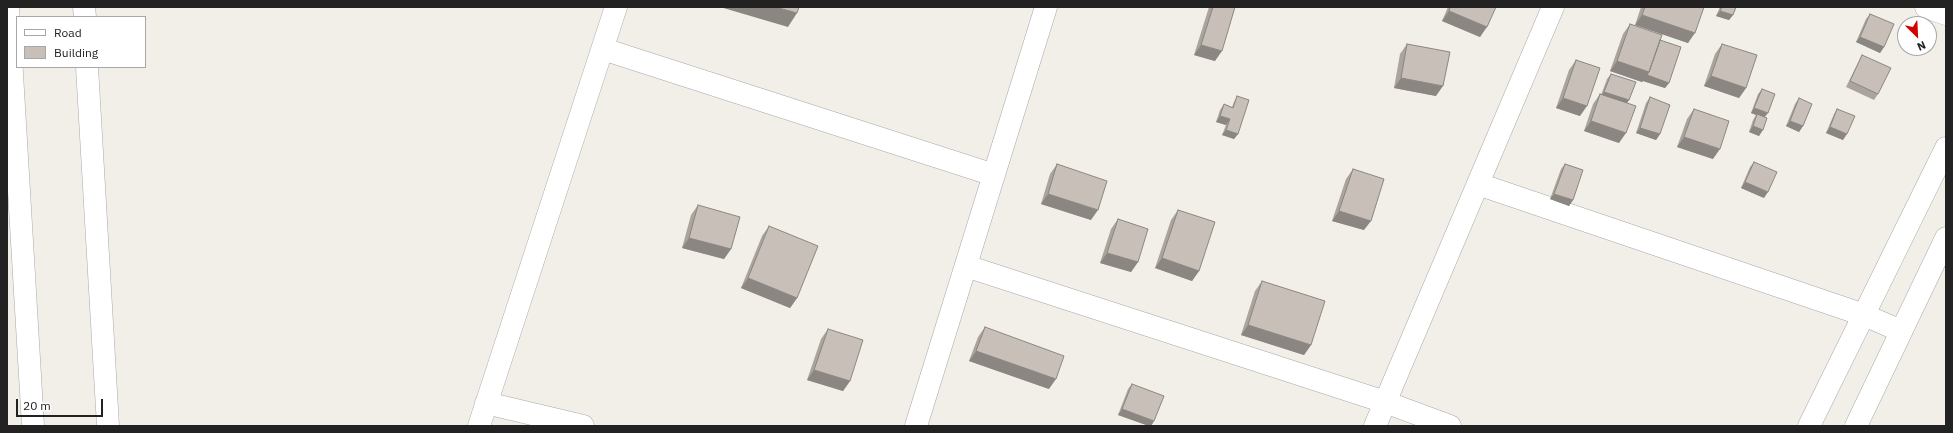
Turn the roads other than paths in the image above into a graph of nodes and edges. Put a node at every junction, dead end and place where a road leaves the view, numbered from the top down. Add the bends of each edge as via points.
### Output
1 (8, 7) edge
2 (616, 7) edge
3 (1046, 7) edge
4 (1552, 7) edge
5 (1926, 7) edge
6 (1946, 14) edge
7 (603, 49) junction
8 (87, 68) edge
9 (1946, 148) edge
10 (994, 174) junction
11 (1478, 184) junction
12 (1946, 238) edge
13 (966, 266) junction
14 (16, 313) edge
15 (1864, 315) junction
16 (1901, 331) junction
17 (1386, 402) junction
18 (486, 404) junction
19 (33, 426) edge
20 (108, 426) edge
21 (479, 426) edge
22 (583, 426) edge
23 (916, 426) edge
24 (1375, 426) edge
25 (1450, 426) edge
26 (1809, 426) edge
27 (1856, 426) edge

1 - 14 street
2 - 7 street
3 - 10 street
4 - 11 street
5 - 6 street
7 - 10 street
7 - 18 street
8 - 20 street
9 - 15 street
10 - 13 street
11 - 15 street
11 - 17 street
12 - 16 street
13 - 17 street
13 - 23 street
14 - 19 street
15 - 16 street
15 - 26 street
16 - 27 street
17 - 24 street
17 - 25 street
18 - 21 street
18 - 22 street

